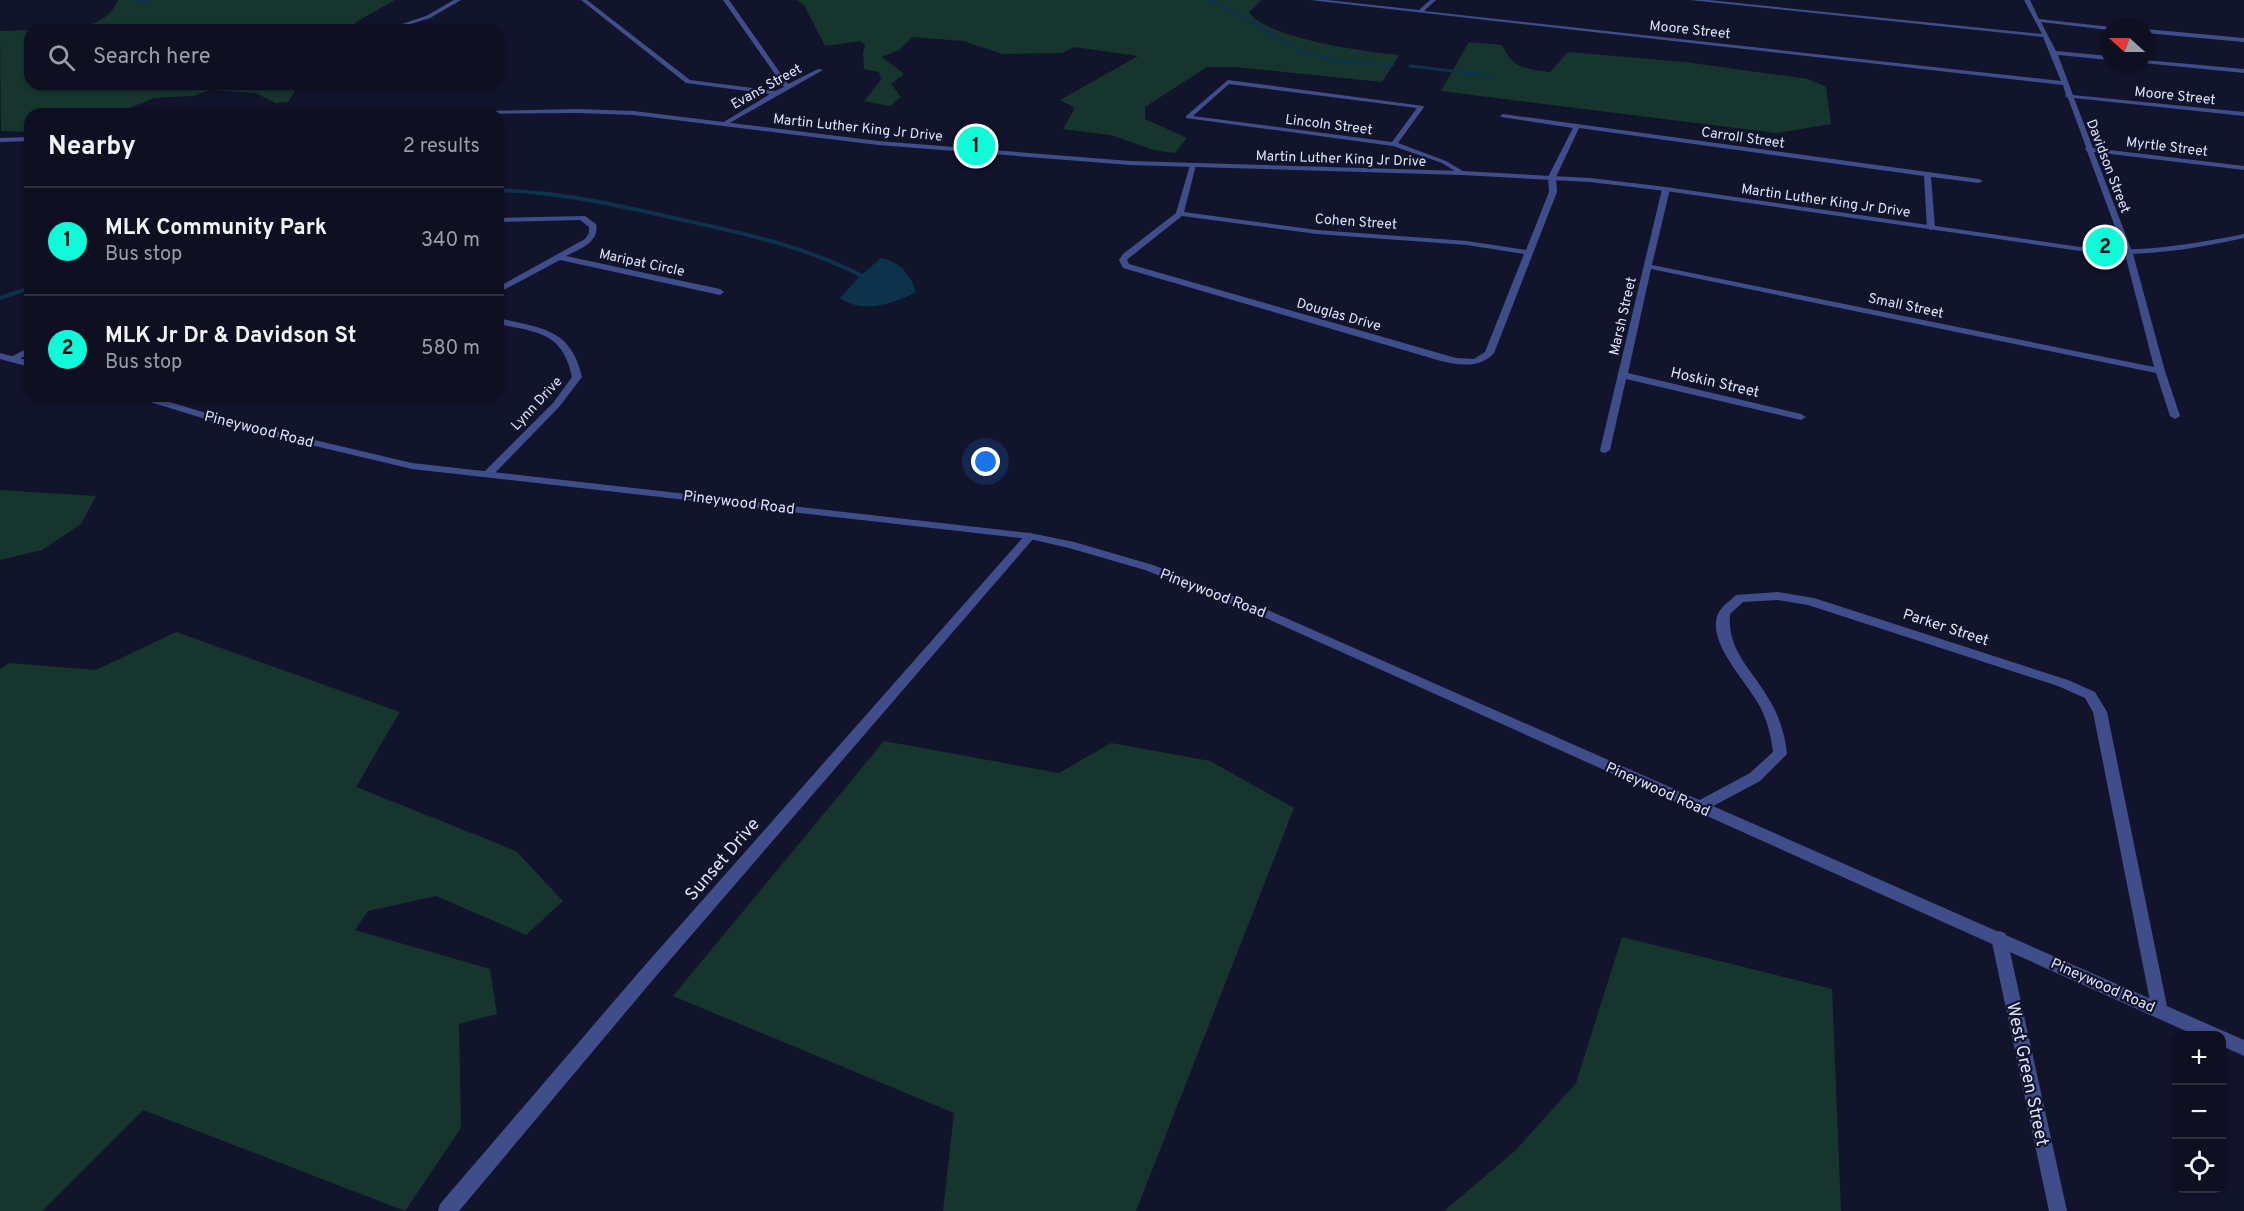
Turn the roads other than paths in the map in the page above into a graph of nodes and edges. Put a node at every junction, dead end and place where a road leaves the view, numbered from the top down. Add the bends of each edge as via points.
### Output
1 (458, 0) edge
2 (584, 0) edge
3 (726, 0) edge
4 (1313, 0) edge
5 (1433, 0) edge
6 (1693, 0) edge
7 (2027, 0) edge
8 (1421, 12) junction
9 (2037, 20) junction
10 (406, 24) edge
11 (2100, 27) edge
12 (2154, 32) edge
13 (2045, 36) junction
14 (2244, 40) edge
15 (2054, 53) junction
16 (2100, 57) edge
17 (2154, 63) edge
18 (820, 70) dead end
19 (2244, 71) edge
20 (2063, 83) junction
21 (787, 87) junction
22 (776, 93) junction
23 (2068, 96) junction
24 (504, 113) edge
25 (2244, 114) edge
26 (1503, 116) dead end
27 (724, 124) junction
28 (1577, 126) junction
29 (24, 139) edge
30 (0, 140) edge
31 (1394, 144) junction
32 (2088, 149) junction
33 (1193, 165) junction
34 (2244, 168) edge
35 (1462, 173) junction
36 (1927, 174) junction
37 (1552, 177) junction
38 (1979, 181) dead end
39 (1666, 189) junction
40 (1180, 214) junction
41 (504, 220) edge
42 (1931, 228) junction
43 (2244, 236) edge
44 (1530, 253) junction
45 (2129, 254) junction
46 (559, 257) junction
47 (1647, 266) junction
48 (504, 287) edge
49 (720, 292) dead end
50 (504, 322) edge
51 (24, 353) edge
52 (0, 356) edge
53 (12, 359) junction
54 (24, 362) edge
55 (2160, 371) junction
56 (1622, 375) junction
57 (160, 402) edge
58 (2175, 416) dead end
59 (1801, 417) dead end
60 (1605, 450) dead end
61 (489, 473) junction
62 (1029, 536) junction
63 (1700, 807) junction
64 (1999, 938) junction
65 (2160, 1011) junction
66 (2207, 1031) edge
67 (2226, 1040) edge
68 (2244, 1048) edge
69 (447, 1211) edge
70 (2058, 1211) edge

1 - 10 street
2 - 22 street via 688,82
3 - 21 street
4 - 8 street, Moore Street
5 - 8 street
6 - 13 street
7 - 9 street, Davidson Street
8 - 20 street, Moore Street
9 - 11 street
9 - 13 street, Davidson Street
12 - 14 street
13 - 15 street, Davidson Street
15 - 16 street
15 - 20 street, Davidson Street
17 - 19 street
18 - 21 street, Evans Street
20 - 23 street, Davidson Street
21 - 22 street, Evans Street
22 - 27 street, Evans Street
23 - 25 street, Moore Street
23 - 32 street, Davidson Street
24 - 27 street, Martin Luther King Jr Drive via 634,113
26 - 28 street, Carroll Street
27 - 33 street, Martin Luther King Jr Drive via 878,143
28 - 36 street, Carroll Street
28 - 37 street, Douglas Drive
29 - 30 street
31 - 31 street, Lincoln Street via 1421,107 1228,81 1188,117
31 - 35 street, Lincoln Street via 1444,162
32 - 34 street, Myrtle Street
32 - 45 street, Davidson Street
33 - 35 street, Martin Luther King Jr Drive
33 - 40 street
35 - 37 street, Martin Luther King Jr Drive
36 - 38 street, Carroll Street
36 - 42 street
37 - 39 street, Martin Luther King Jr Drive
37 - 44 street, Douglas Drive via 1553,192
39 - 42 street, Martin Luther King Jr Drive
39 - 47 street, Marsh Street
40 - 44 street, Cohen Street via 1317,232 1459,242
40 - 44 street, Douglas Drive via 1126,256 1126,266 1459,362 1485,359 1490,353
41 - 46 street via 566,216 582,218 593,226 588,240
42 - 45 street, Martin Luther King Jr Drive
43 - 45 street, Martin Luther King Jr Drive via 2182,249
45 - 55 street, Davidson Street
46 - 48 street
46 - 49 street, Maripat Circle
47 - 55 street, Small Street
47 - 56 street, Marsh Street
50 - 61 street, Lynn Drive via 562,340 576,365 577,378
51 - 53 street
52 - 53 street
53 - 54 street
55 - 58 street, Davidson Street
56 - 59 street, Hoskin Street
56 - 60 street, Marsh Street
57 - 61 street, Pineywood Road via 226,422 412,466
61 - 62 street, Pineywood Road
62 - 63 street, Pineywood Road via 1119,557 1243,603
62 - 69 street, Sunset Drive
63 - 64 street, Pineywood Road
63 - 65 street, Parker Street via 1755,777 1780,754 1775,722 1723,632 1724,613 1740,598 1778,596 1810,601 2063,683 2090,695 2100,712
64 - 65 street, Pineywood Road
64 - 70 street, West Green Street
65 - 66 street, Pineywood Road
67 - 68 street

